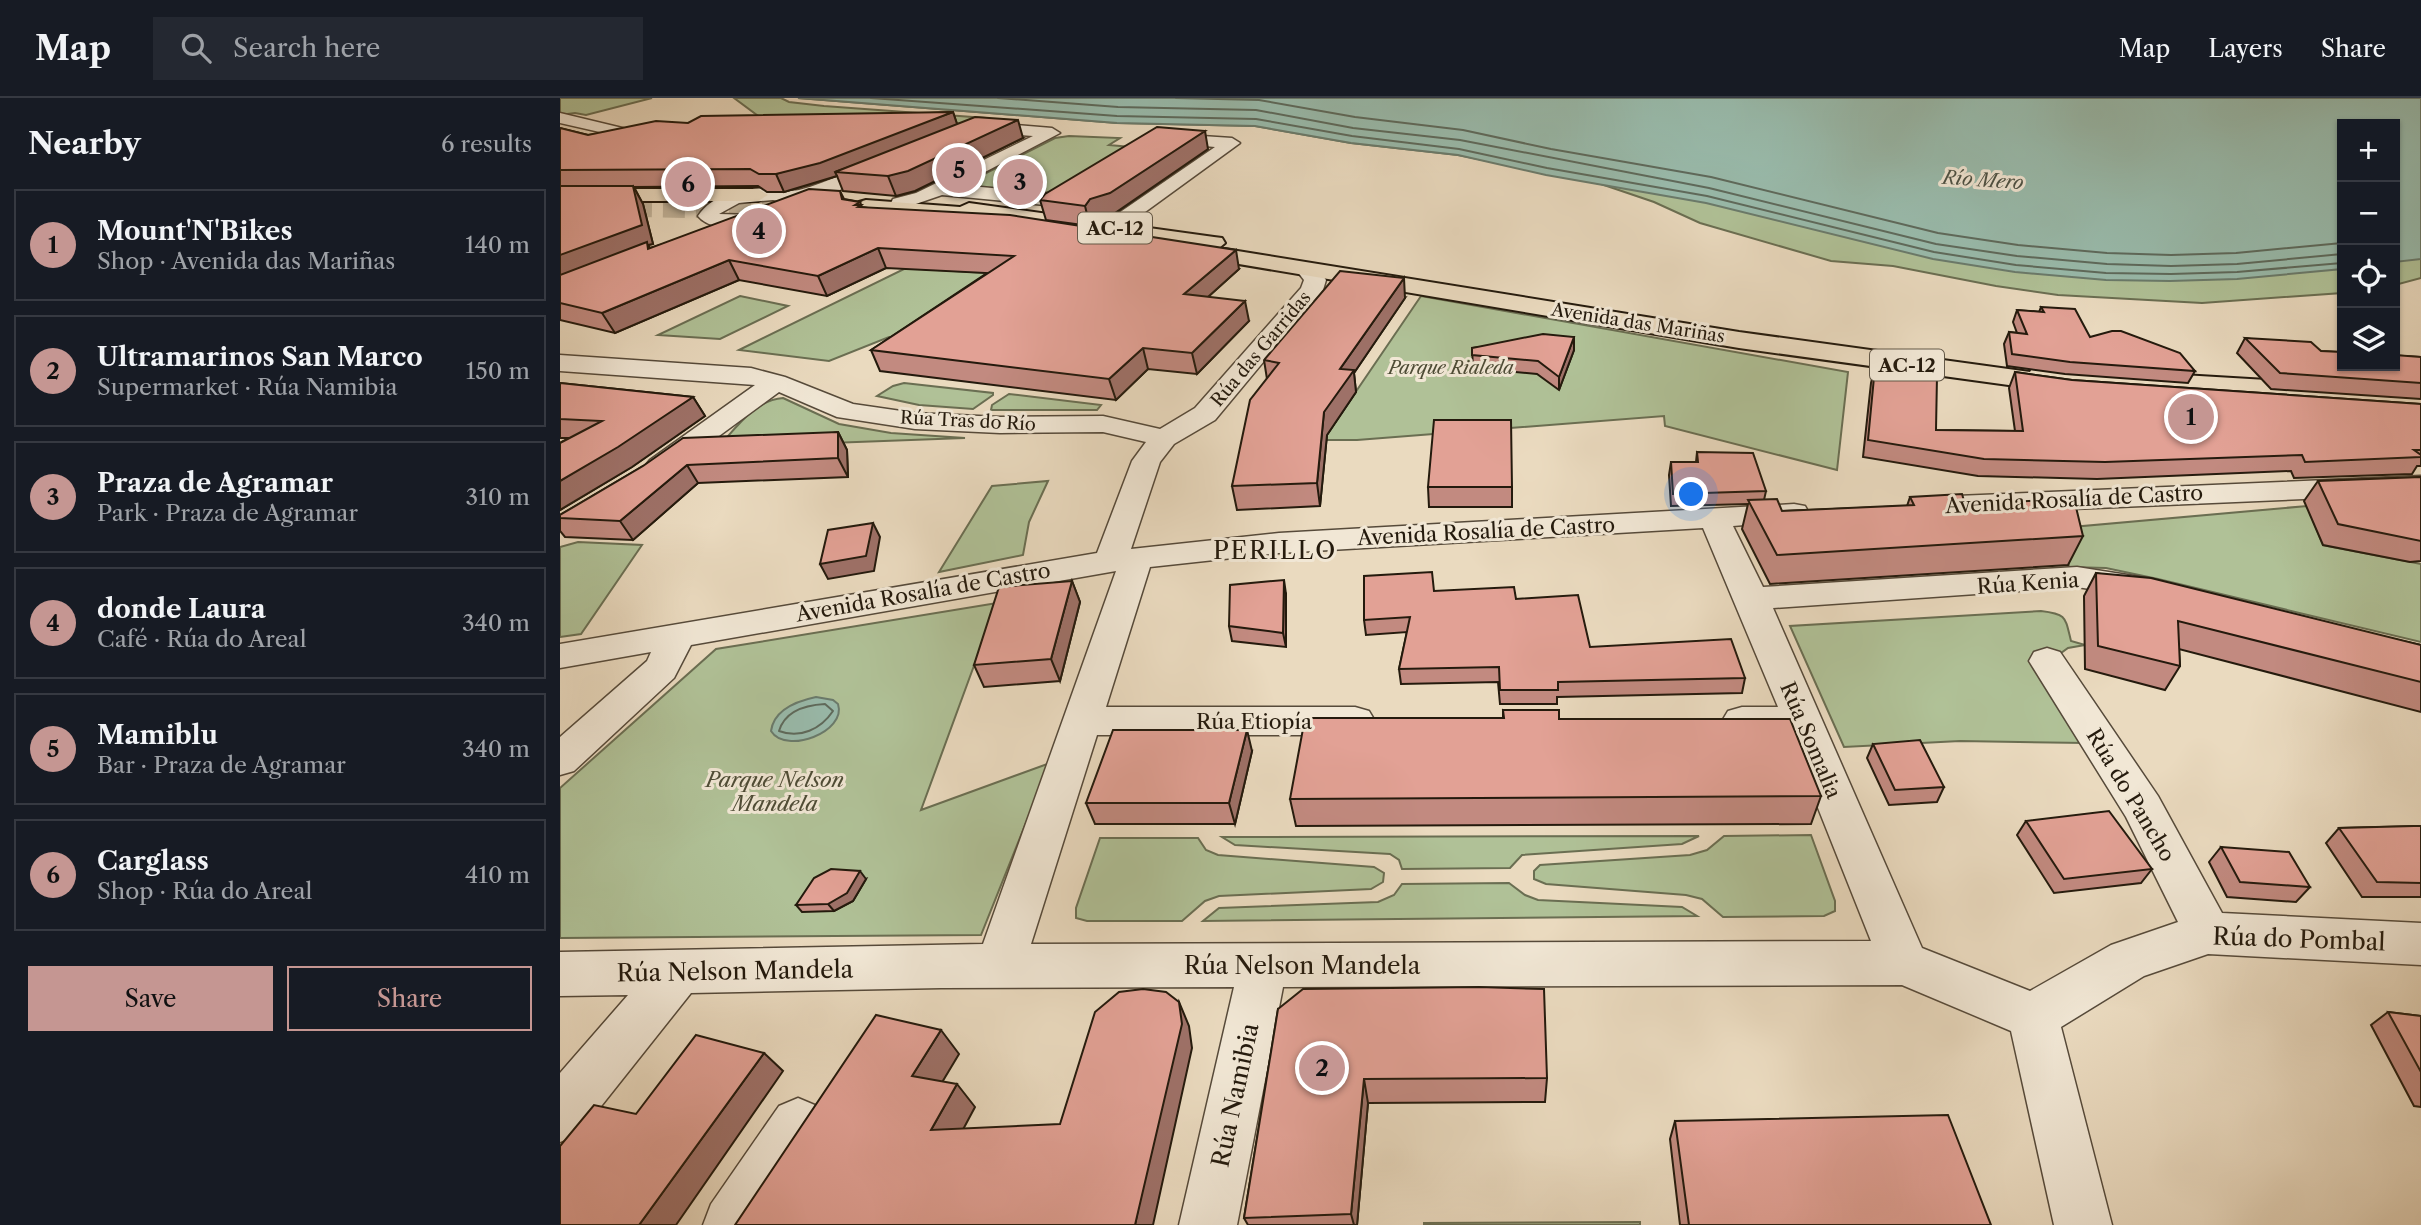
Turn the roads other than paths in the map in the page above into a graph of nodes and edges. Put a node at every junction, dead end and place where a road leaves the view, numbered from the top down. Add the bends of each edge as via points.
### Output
1 (560, 118) edge
2 (560, 134) edge
3 (954, 136) edge
4 (1146, 144) edge
5 (905, 156) edge
6 (834, 186) junction
7 (940, 189) junction
8 (758, 195) junction
9 (794, 197) junction
10 (560, 198) edge
11 (900, 202) junction
12 (560, 208) edge
13 (855, 208) junction
14 (818, 213) edge
15 (776, 215) junction
16 (1035, 217) junction
17 (706, 226) junction
18 (1103, 226) junction
19 (1308, 271) junction
20 (1433, 281) junction
21 (1397, 282) junction
22 (560, 363) edge
23 (776, 382) junction
24 (2421, 397) edge
25 (2421, 410) edge
26 (1164, 438) junction
27 (634, 483) edge
28 (2421, 485) edge
29 (1905, 507) edge
30 (1823, 512) edge
31 (1714, 518) junction
32 (1123, 560) junction
33 (2171, 593) edge
34 (1751, 599) junction
35 (679, 635) junction
36 (560, 656) edge
37 (2047, 661) dead end
38 (1392, 720) edge
39 (1713, 720) edge
40 (1083, 721) junction
41 (1803, 721) junction
42 (560, 760) edge
43 (2208, 933) junction
44 (2421, 944) edge
45 (1904, 963) junction
46 (1000, 966) junction
47 (1263, 966) junction
48 (677, 973) junction
49 (560, 974) edge
50 (2033, 1016) junction
51 (560, 1115) edge
52 (798, 1125) edge
53 (732, 1225) edge
54 (1208, 1225) edge
55 (2083, 1225) edge

1 - 2 street via 633,135 595,150
3 - 7 street via 978,127 1052,133
4 - 18 street via 1157,137 1232,143 1123,219
5 - 6 street
6 - 9 street
6 - 13 street
7 - 11 street
7 - 16 street via 1062,196
8 - 9 street
8 - 10 highway
8 - 17 street via 723,203
9 - 13 highway, AC-12
9 - 15 street via 797,203 792,208
10 - 12 highway via 635,203
11 - 13 highway, AC-12
11 - 16 highway, AC-12
12 - 17 highway via 663,210
13 - 19 highway, AC-12
13 - 20 highway, Avenida das Mariñas / AC-12 via 1067,226
13 - 21 highway, Avenida das Mariñas / AC-12 via 1031,227
14 - 15 highway
15 - 17 street
16 - 18 highway, AC-12
18 - 20 highway, AC-12
19 - 21 highway, AC-12
19 - 26 street, Rúa das Garridas via 1315,280 1311,290 1206,414
20 - 24 highway, Avenida das Mariñas / AC-12 via 1977,363 2115,379
21 - 25 highway, Avenida das Mariñas / AC-12 via 1805,350 2064,385
22 - 23 street, Rúa Tras do Río via 739,375
23 - 26 street, Rúa Tras do Río via 847,411 915,421 1103,424
23 - 27 street
26 - 32 street, Rúa das Garridas via 1146,461
28 - 29 street, Avenida Rosalía de Castro
30 - 31 street, Avenida Rosalía de Castro
31 - 32 street, Avenida Rosalía de Castro via 1279,543
31 - 34 street, Rúa Somalia
32 - 35 street, Avenida Rosalía de Castro
32 - 40 street
33 - 34 street, Rúa Kenia via 2077,578
34 - 41 street, Rúa Somalia
35 - 36 street, Avenida Rosalía de Castro
35 - 42 street via 661,668
37 - 43 street, Rúa do Pancho via 2143,808
38 - 40 street, Rúa Etiopía
39 - 41 street
40 - 46 street
41 - 45 street, Rúa Somalia
43 - 44 street, Rúa do Pombal
43 - 50 street, Rúa do Pombal via 2128,960
45 - 47 street, Rúa Nelson Mandela
45 - 50 street, Rúa Nelson Mandela
46 - 47 street, Rúa Nelson Mandela
46 - 48 street, Rúa Nelson Mandela
47 - 54 street, Rúa Namibia
48 - 49 street, Rúa Nelson Mandela
48 - 51 street
50 - 55 street
52 - 53 street

